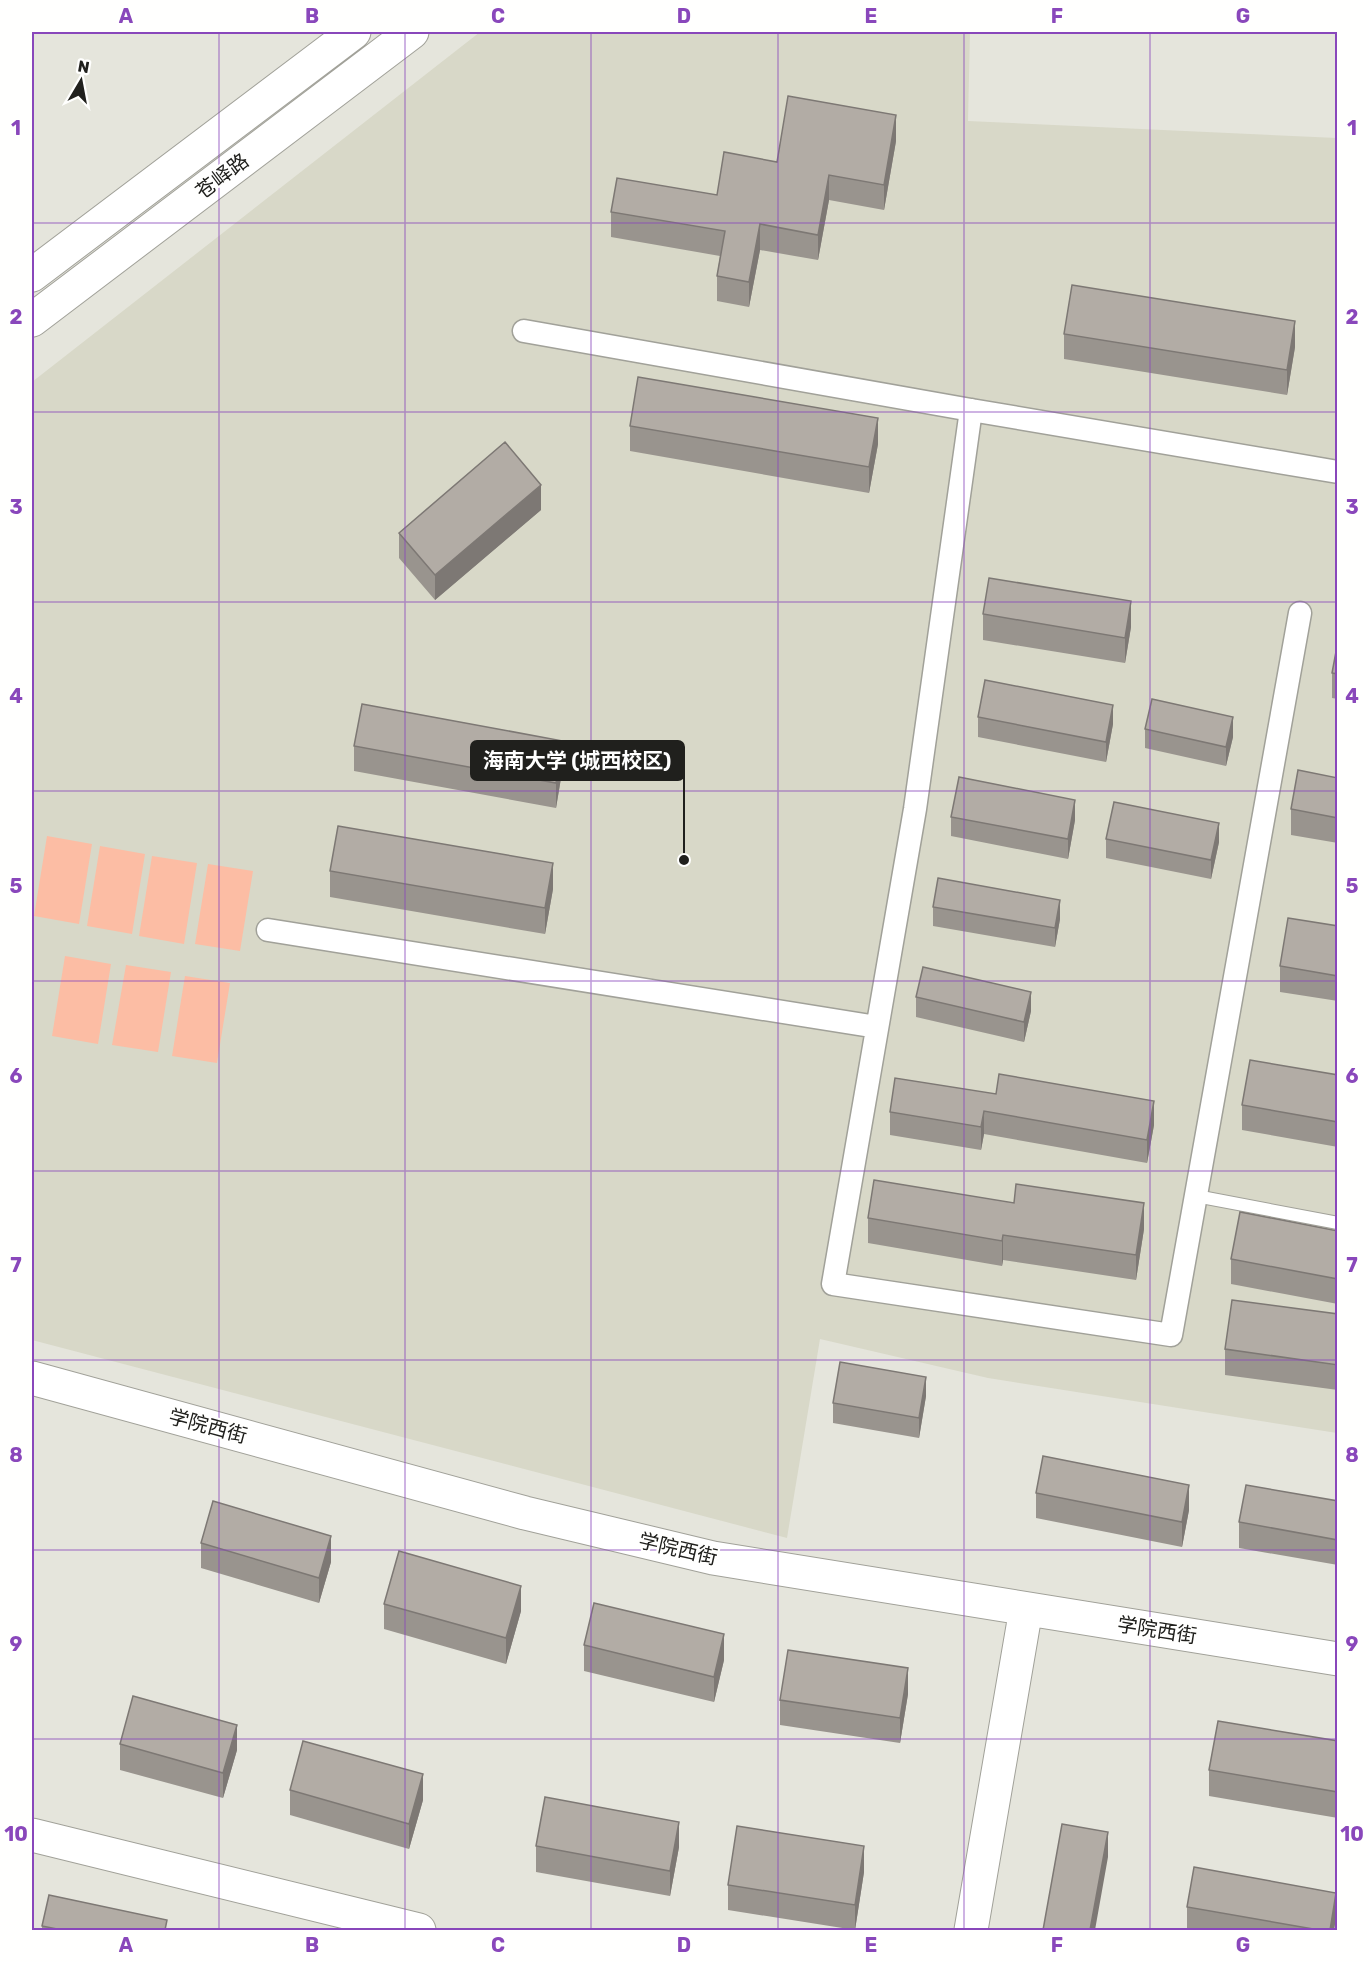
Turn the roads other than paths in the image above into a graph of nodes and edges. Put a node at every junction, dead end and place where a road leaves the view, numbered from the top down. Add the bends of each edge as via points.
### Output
1 (354, 32) edge
2 (412, 32) edge
3 (32, 275) edge
4 (32, 320) edge
5 (524, 331) dead end
6 (972, 410) junction
7 (1338, 472) edge
8 (1300, 613) dead end
9 (268, 930) dead end
10 (878, 1027) junction
11 (1196, 1196) junction
12 (1338, 1223) edge
13 (32, 1378) edge
14 (32, 1399) edge
15 (1024, 1619) junction
16 (1338, 1659) edge
17 (1338, 1680) edge
18 (32, 1835) edge
19 (419, 1930) edge
20 (971, 1930) edge

1 - 3 main road, 苍峄路
2 - 4 main road, 苍峄路
5 - 6 street
6 - 7 street
6 - 10 street via 915,809
8 - 11 street
9 - 10 street
10 - 11 street via 833,1284 1171,1335
11 - 12 lane
13 - 15 main road, 学院西街 via 525,1513 714,1558
14 - 15 main road, 学院西街 via 520,1533 709,1578
15 - 16 main road, 学院西街
15 - 17 main road, 学院西街
15 - 20 main road
18 - 19 main road

